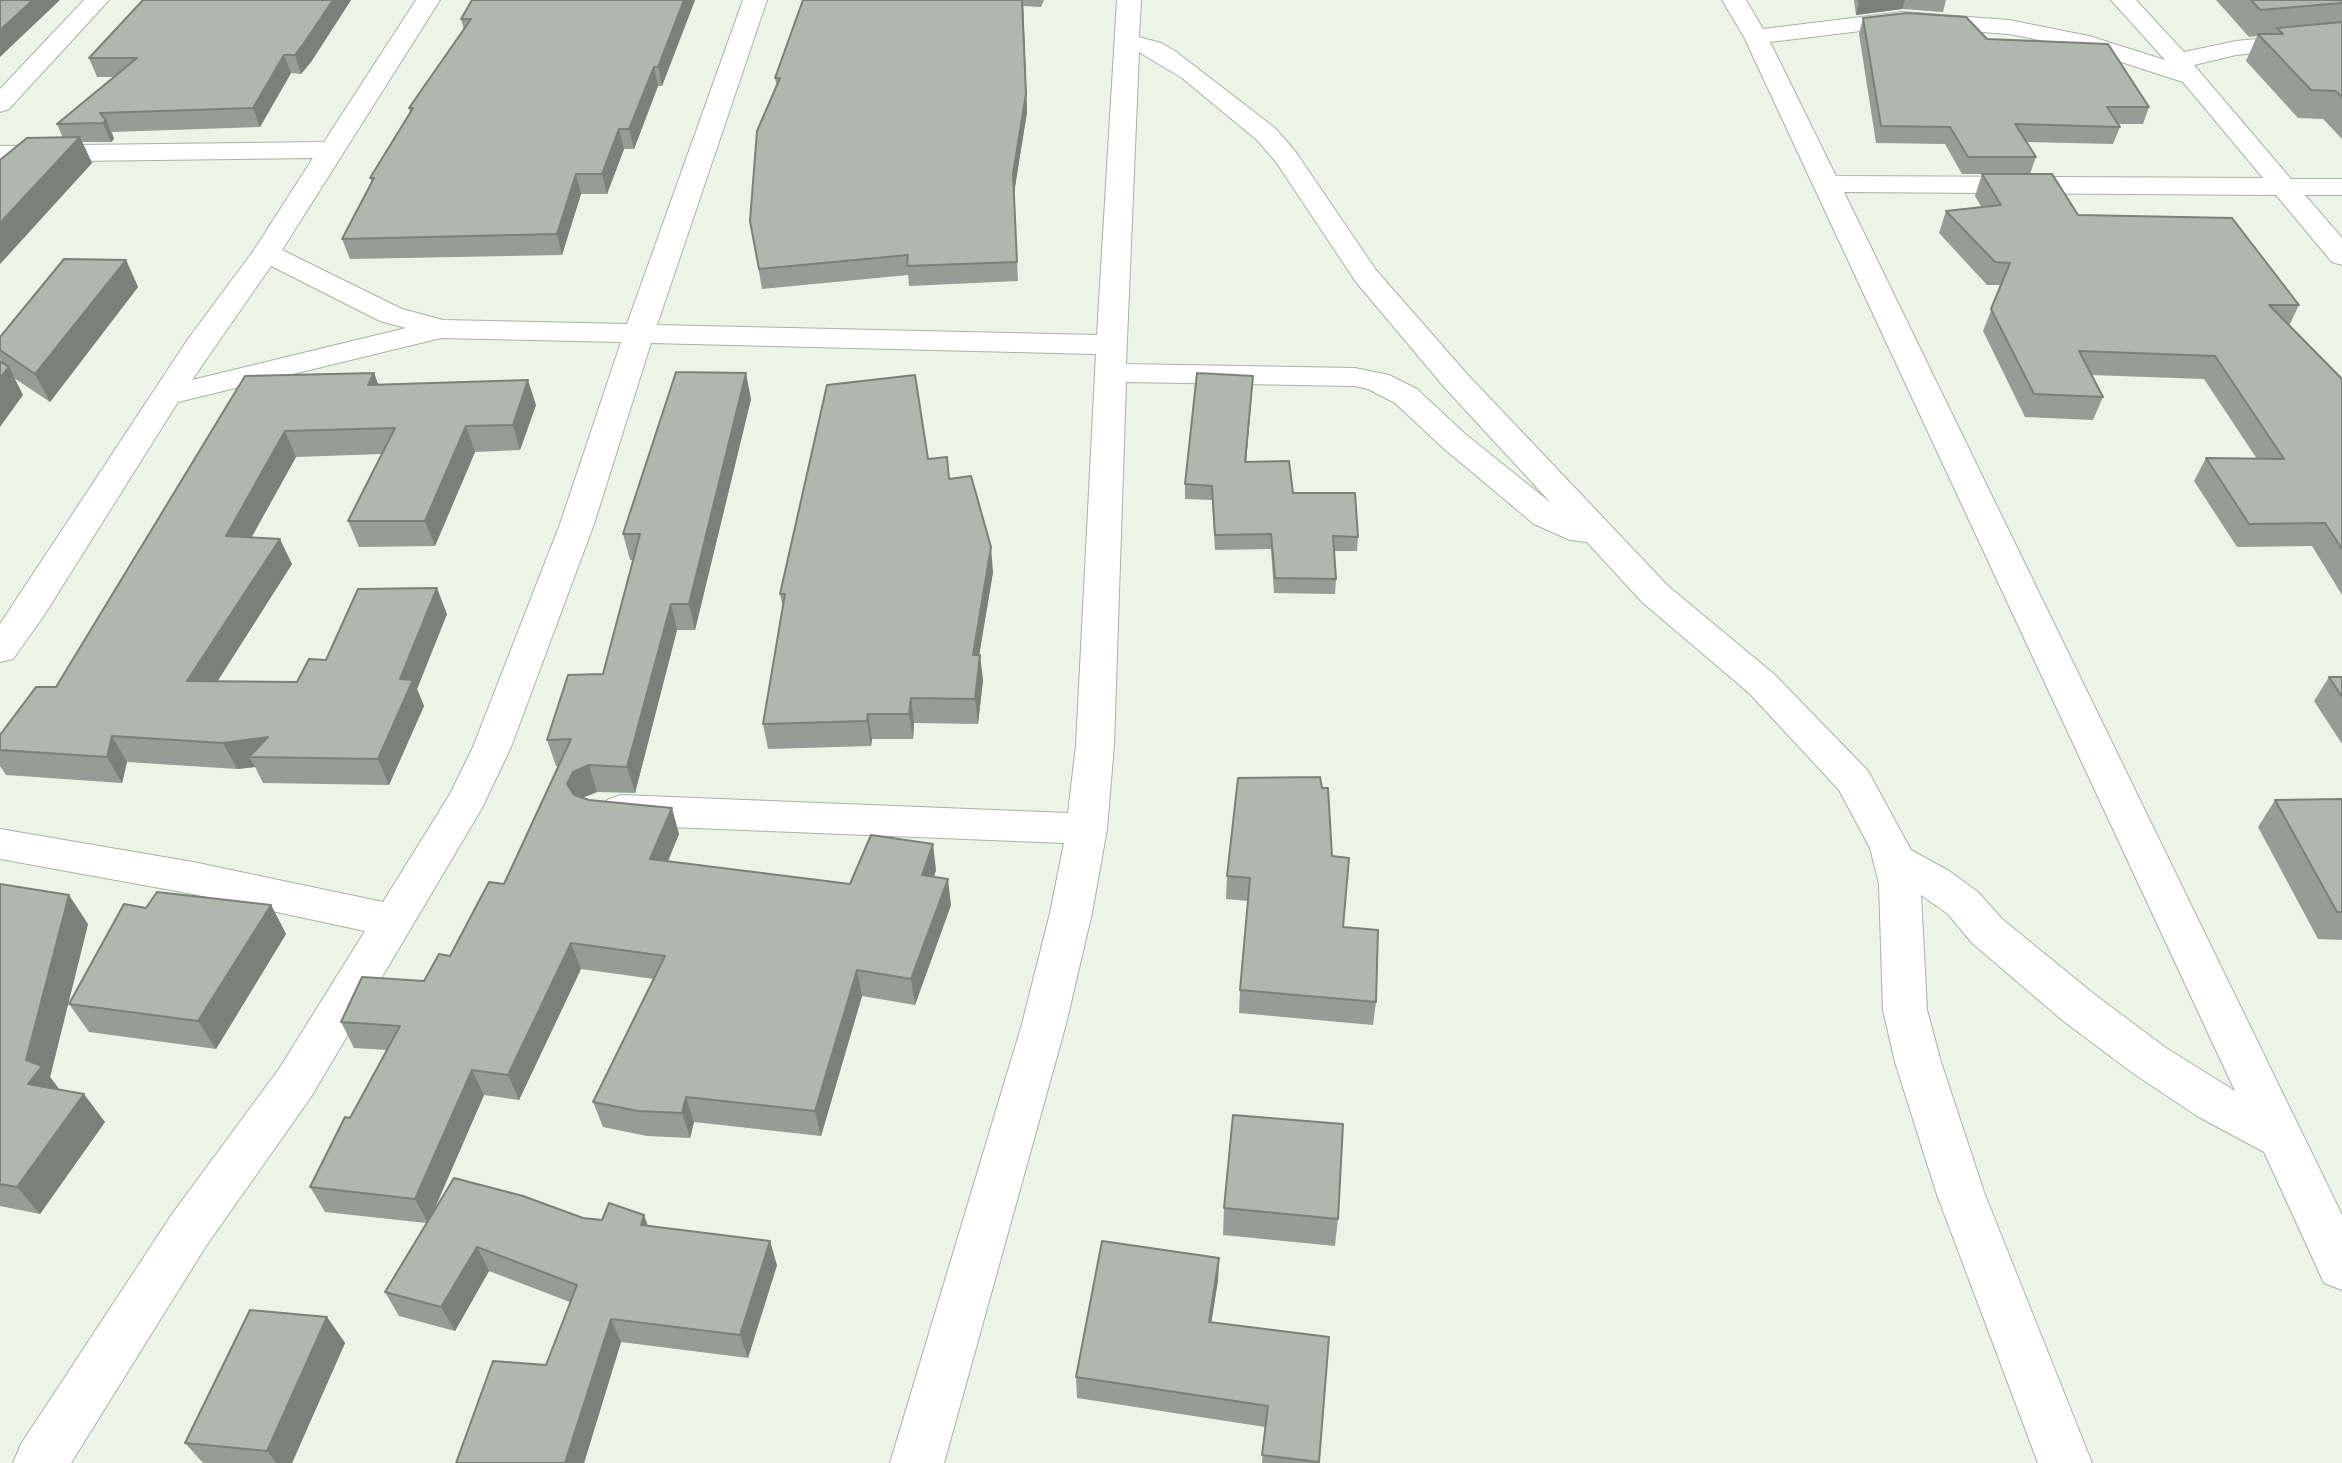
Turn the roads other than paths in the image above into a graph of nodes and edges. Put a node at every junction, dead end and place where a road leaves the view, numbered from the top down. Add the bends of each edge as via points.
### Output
1 (97, 0) edge
2 (428, 0) edge
3 (755, 0) edge
4 (1129, 0) edge
5 (1734, 0) edge
6 (2123, 0) edge
7 (1756, 37) junction
8 (2342, 38) edge
9 (1127, 41) junction
10 (2184, 69) junction
11 (0, 103) edge
12 (331, 150) junction
13 (0, 154) edge
14 (1826, 184) junction
15 (2284, 187) junction
16 (2342, 187) edge
17 (266, 253) junction
18 (2342, 256) edge
19 (442, 329) junction
20 (639, 333) junction
21 (1112, 359) junction
22 (166, 396) junction
23 (1600, 538) junction
24 (0, 650) edge
25 (598, 809) edge
26 (1087, 829) junction
27 (0, 844) edge
28 (1894, 860) junction
29 (393, 921) junction
30 (2282, 1139) junction
31 (2342, 1267) edge
32 (40, 1463) edge
33 (917, 1463) edge
34 (2065, 1463) edge

1 - 11 street
2 - 12 street
3 - 20 street
4 - 9 street
5 - 7 street
6 - 10 street
7 - 10 street via 1902,19 2009,27
7 - 14 street
8 - 10 street via 2236,48
9 - 21 street
9 - 23 street via 1152,48 1191,72 1266,134 1366,276 1455,381
10 - 15 street
12 - 13 street
12 - 17 street
14 - 15 street
14 - 30 street
15 - 16 street
15 - 18 street
17 - 19 street via 391,315
17 - 22 street
19 - 20 street
19 - 22 street
20 - 21 street
20 - 29 street via 577,524 492,747 468,798
21 - 23 street via 1378,382 1406,396 1546,516
21 - 26 street via 1095,745
22 - 24 street
23 - 28 street via 1655,594 1762,684 1813,735 1854,781
25 - 26 street
26 - 33 street via 1044,1024
27 - 29 street via 193,878
28 - 30 street via 1963,903 1987,931 2150,1061
28 - 34 street via 1900,884 1905,1010 1918,1062 1965,1205
29 - 32 street via 295,1083 189,1230
30 - 31 street

